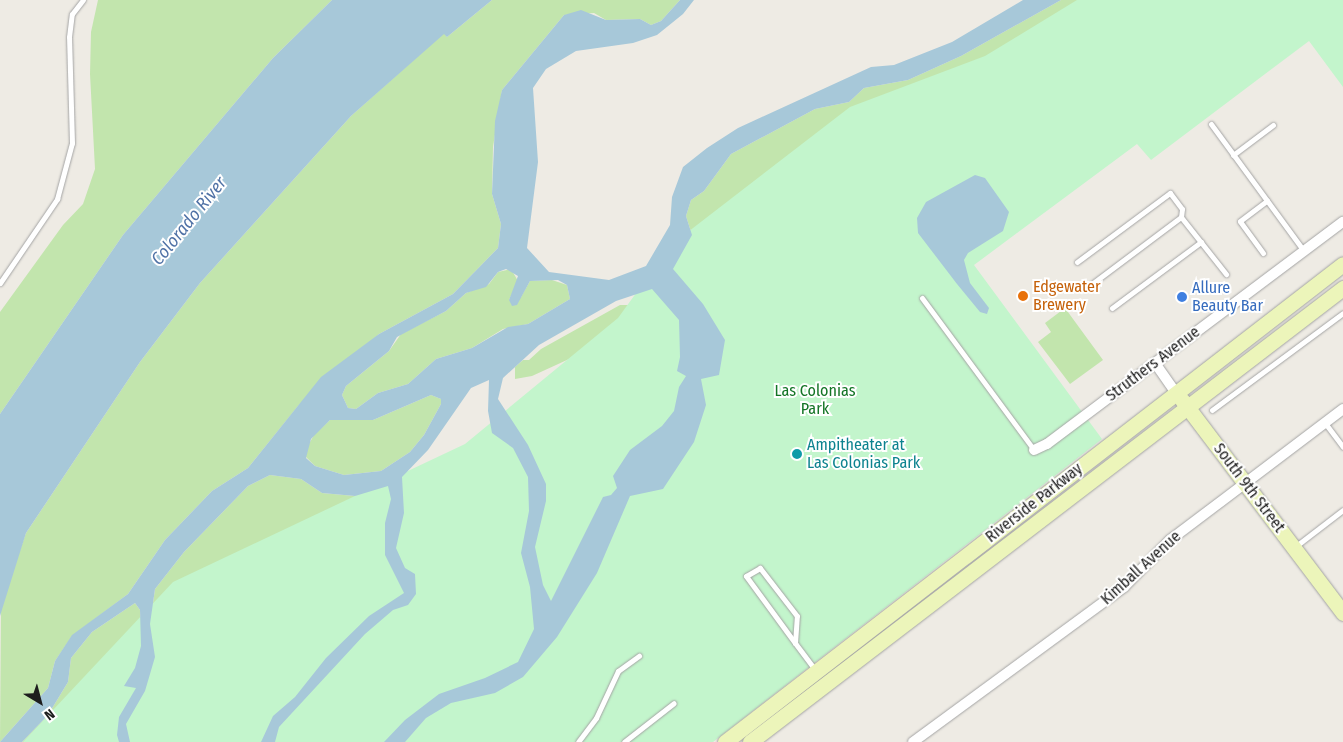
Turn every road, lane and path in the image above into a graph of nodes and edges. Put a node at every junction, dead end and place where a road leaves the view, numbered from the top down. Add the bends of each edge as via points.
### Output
1 (83, 0) edge
2 (1211, 124) dead end
3 (1273, 125) dead end
4 (1234, 155) junction
5 (1267, 201) junction
6 (1181, 218) junction
7 (1343, 222) edge
8 (1200, 242) junction
9 (1304, 251) junction
10 (1263, 253) dead end
11 (1077, 262) dead end
12 (1343, 264) edge
13 (1226, 274) dead end
14 (1093, 282) dead end
15 (0, 283) edge
16 (1343, 288) edge
17 (922, 298) dead end
18 (1112, 308) dead end
19 (1343, 313) edge
20 (1155, 363) junction
21 (1176, 392) junction
22 (1188, 408) junction
23 (1343, 409) edge
24 (1212, 410) dead end
25 (1325, 423) junction
26 (1343, 447) edge
27 (1034, 450) joint
28 (1245, 484) junction
29 (1343, 510) edge
30 (1294, 548) junction
31 (1342, 610) edge
32 (795, 643) junction
33 (639, 656) dead end
34 (817, 672) junction
35 (674, 702) dead end
36 (578, 742) edge
37 (624, 742) edge
38 (725, 742) edge
39 (750, 742) edge
40 (913, 742) edge

1 - 15 lane via 72,14 69,37 72,143 57,199
2 - 4 lane
3 - 4 lane
4 - 5 lane
5 - 9 lane
5 - 10 lane via 1240,222
6 - 8 lane
6 - 11 lane via 1182,209 1170,193
6 - 14 lane
7 - 9 street, Struthers Avenue
8 - 13 lane
8 - 18 lane
9 - 20 street, Struthers Avenue
12 - 21 main road, Riverside Parkway
16 - 22 main road, Riverside Parkway
17 - 27 lane
19 - 24 lane
20 - 21 street, South 9th Street
20 - 27 street, Struthers Avenue via 1048,444
21 - 22 main road, South 9th Street
21 - 34 main road, Riverside Parkway
22 - 28 main road, South 9th Street
22 - 39 main road, Riverside Parkway
23 - 25 street, Kimball Avenue
25 - 26 lane
25 - 28 street, Kimball Avenue
28 - 30 main road, South 9th Street
28 - 40 street, Kimball Avenue via 1170,540 1124,587
29 - 30 lane
30 - 31 main road, South 9th Street
32 - 32 lane via 746,576 760,568 797,616
32 - 34 lane
33 - 36 lane via 618,671 596,718
34 - 38 main road, Riverside Parkway
35 - 37 lane

